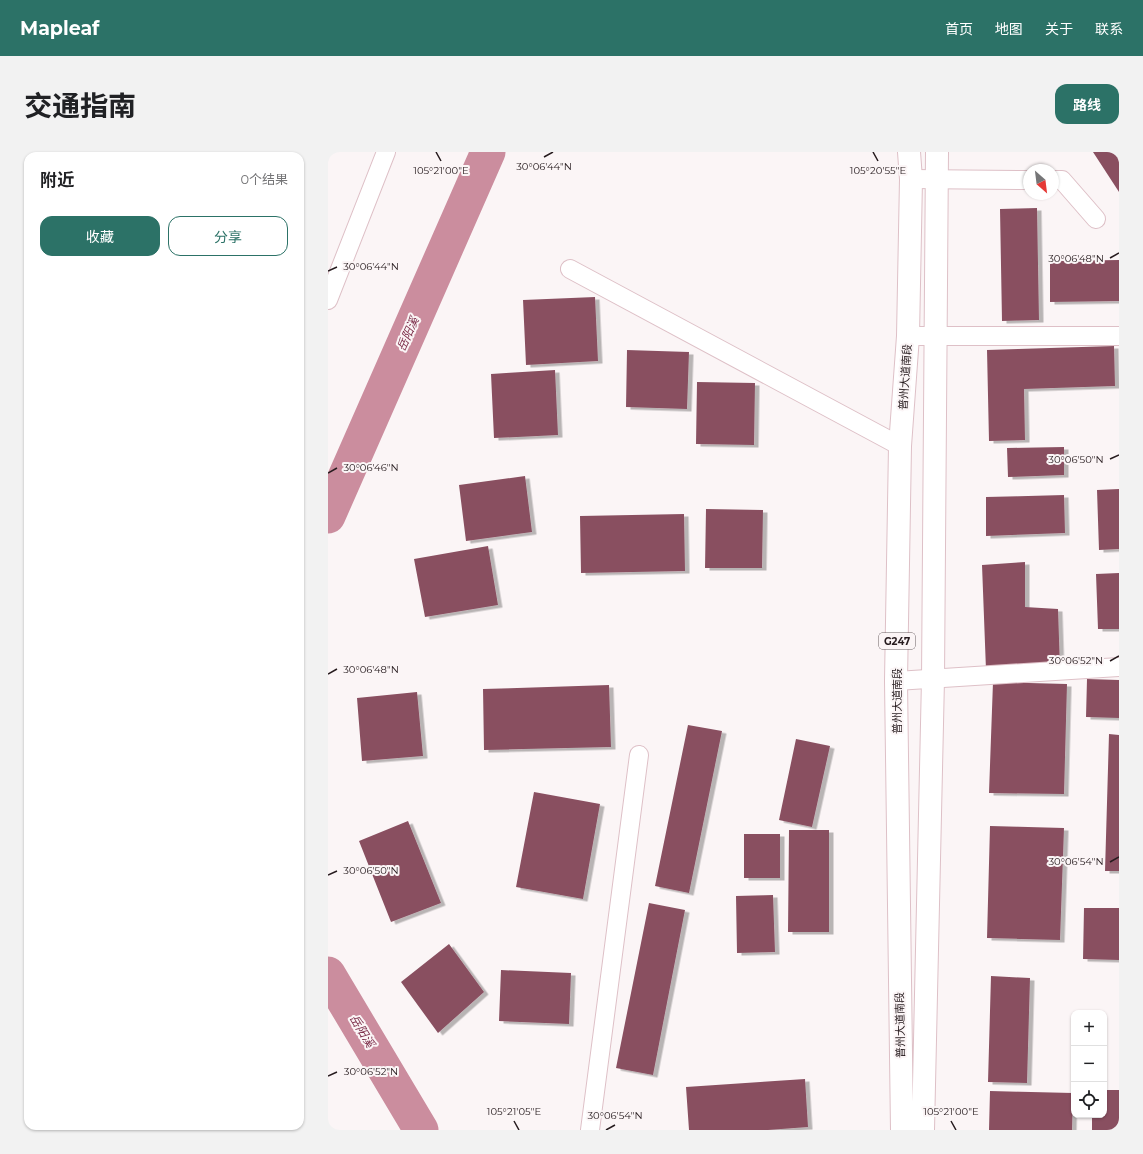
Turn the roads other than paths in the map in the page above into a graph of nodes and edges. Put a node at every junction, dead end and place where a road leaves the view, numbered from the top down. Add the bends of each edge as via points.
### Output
1 (386, 152) edge
2 (909, 152) edge
3 (937, 152) edge
4 (911, 179) junction
5 (937, 179) junction
6 (1023, 180) edge
7 (1059, 180) edge
8 (1096, 219) dead end
9 (570, 269) dead end
10 (328, 300) edge
11 (908, 336) junction
12 (936, 336) junction
13 (1119, 336) edge
14 (900, 446) junction
15 (1119, 667) edge
16 (933, 679) junction
17 (896, 682) junction
18 (639, 754) dead end
19 (590, 1130) edge
20 (902, 1130) edge
21 (923, 1130) edge

1 - 10 street
2 - 4 highway, 普州大道南段 / G247
3 - 5 highway
4 - 5 street
4 - 11 highway, 普州大道南段 / G247
5 - 6 street
5 - 12 highway
7 - 8 street via 1062,180
9 - 14 street
11 - 12 street
11 - 14 highway, 普州大道南段 / G247
12 - 13 street
12 - 16 highway
14 - 17 highway, 普州大道南段 / G247
15 - 16 street
16 - 17 street
16 - 21 highway
17 - 20 highway, 普州大道南段 / G247
18 - 19 street

